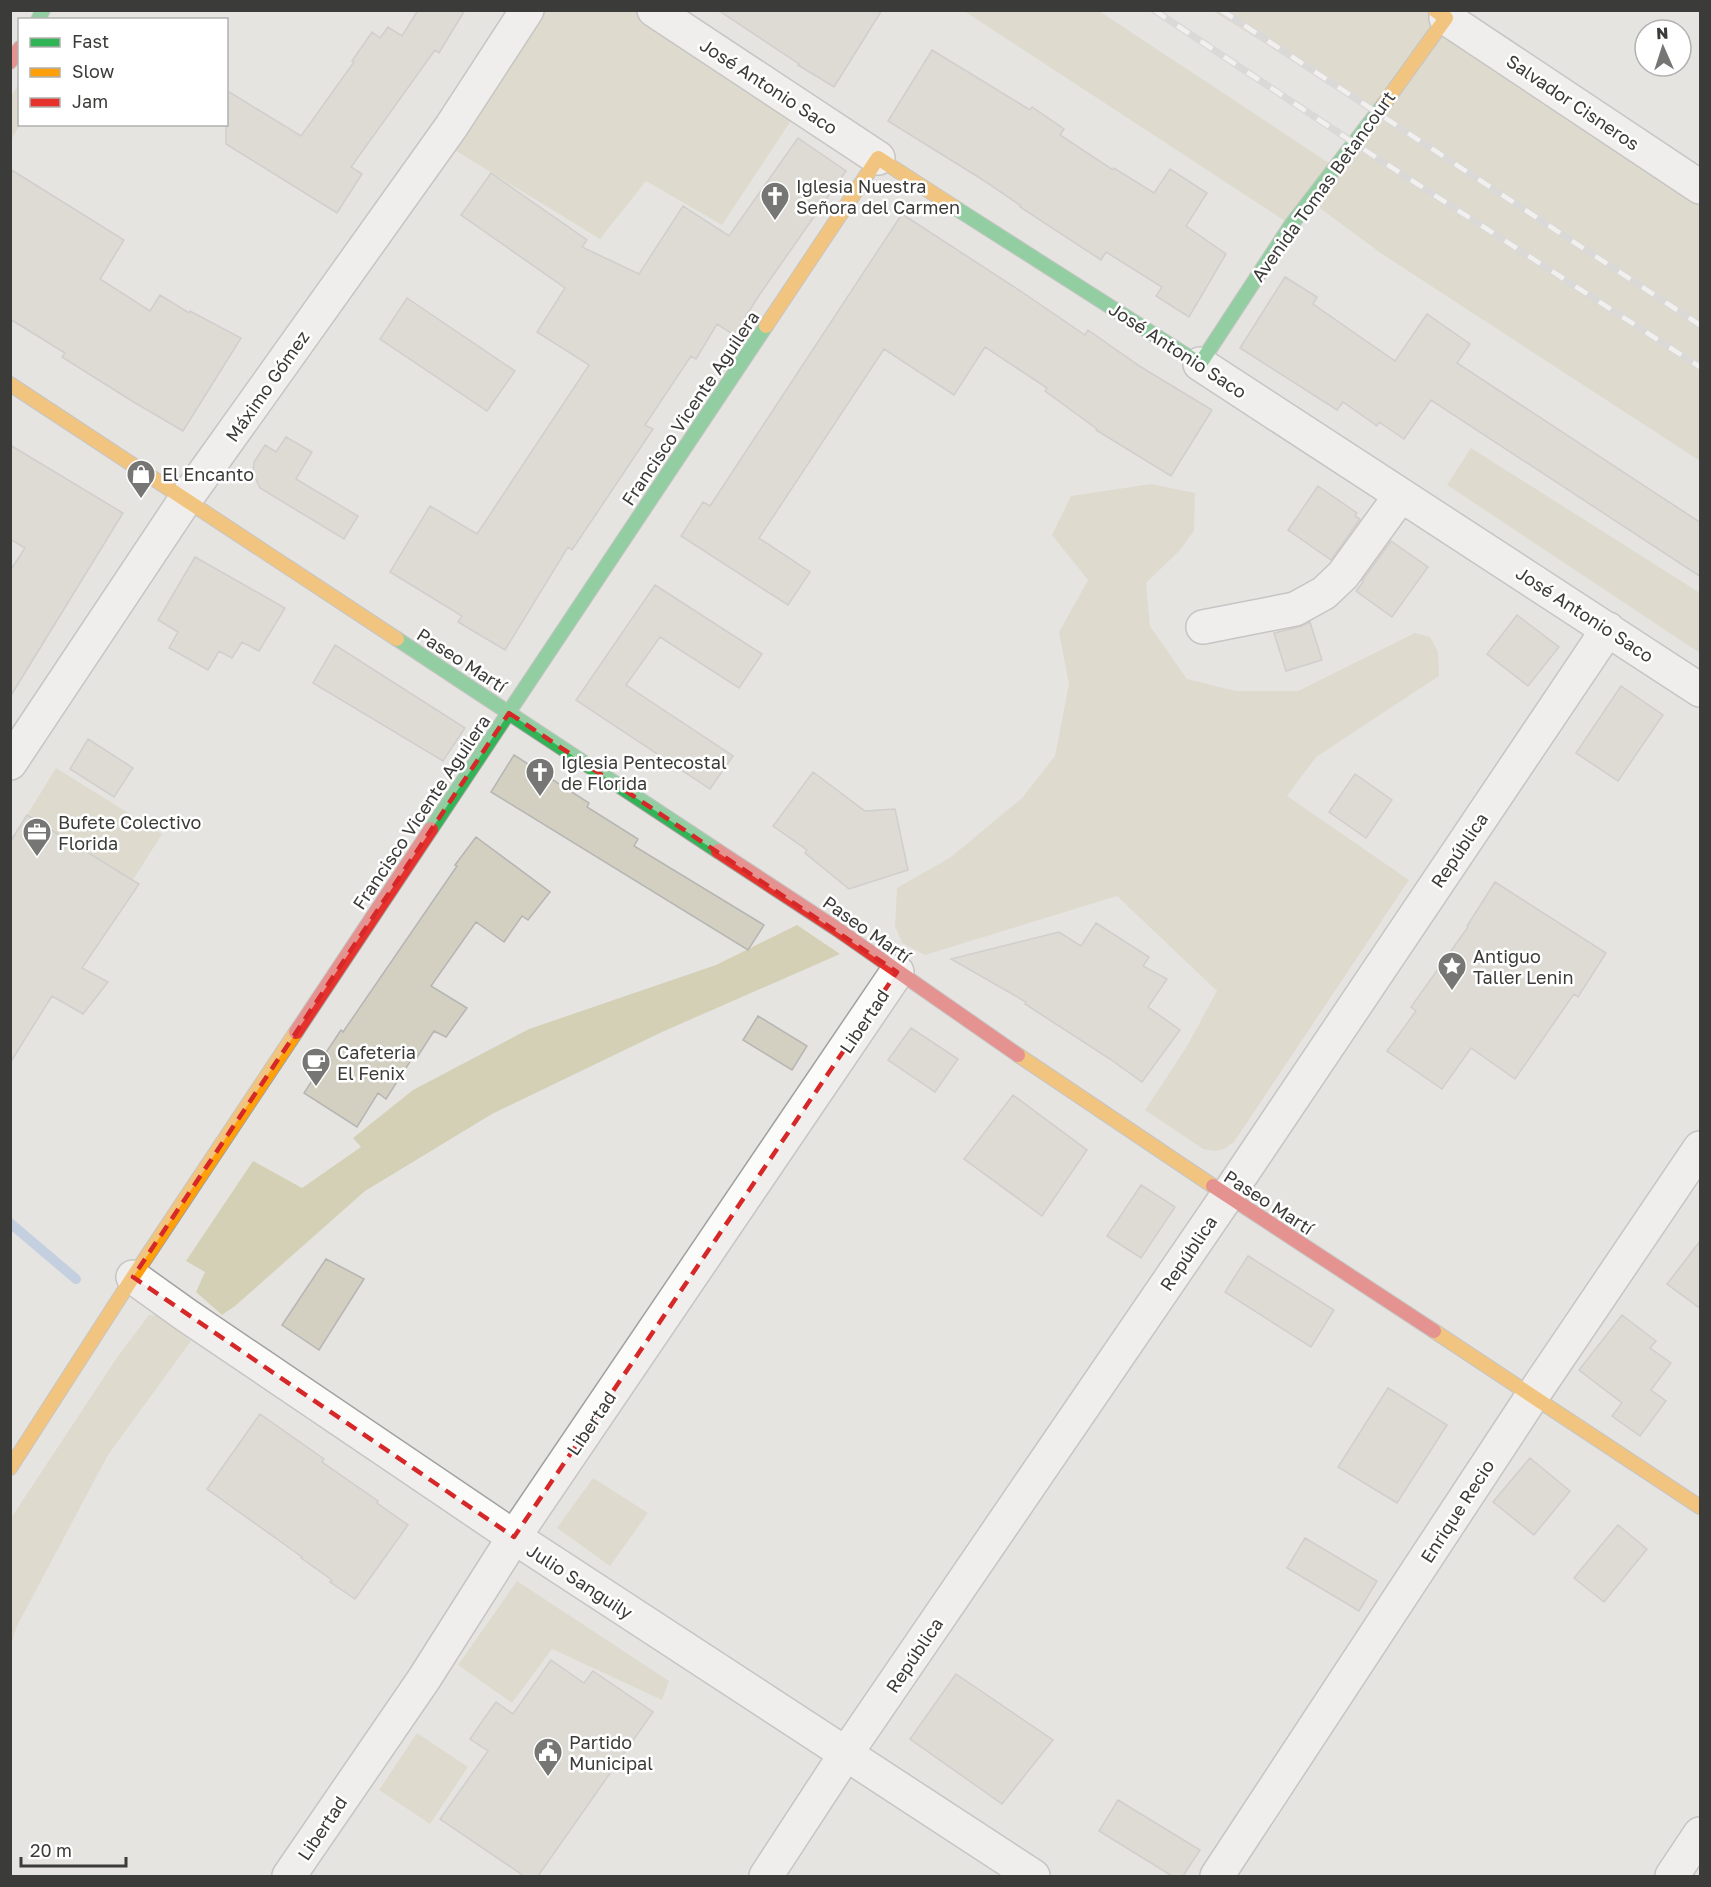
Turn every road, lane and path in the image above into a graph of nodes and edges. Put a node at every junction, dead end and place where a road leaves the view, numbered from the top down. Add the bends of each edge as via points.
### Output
1 (527, 10) edge
2 (654, 10) edge
3 (1444, 13) edge
4 (878, 158) junction
5 (1701, 187) edge
6 (1200, 364) junction
7 (10, 384) edge
8 (1401, 495) junction
9 (185, 500) junction
10 (1203, 627) dead end
11 (1608, 629) junction
12 (1701, 690) edge
13 (508, 713) junction
14 (10, 763) edge
15 (897, 972) junction
16 (1701, 1148) edge
17 (1227, 1196) junction
18 (134, 1277) junction
19 (1533, 1395) junction
20 (10, 1468) edge
21 (1701, 1507) edge
22 (514, 1537) junction
23 (845, 1755) junction
24 (1701, 1834) edge
25 (289, 1876) edge
26 (766, 1876) edge
27 (1033, 1876) edge
28 (1217, 1876) edge
29 (1672, 1876) edge

1 - 9 street, Máximo Gómez via 451,127
2 - 4 street, José Antonio Saco
3 - 5 street, Salvador Cisneros
3 - 6 street, Avenida Tomas Betancourt via 1376,114 1291,225
4 - 6 street, José Antonio Saco
4 - 13 street, Francisco Vicente Aguilera
6 - 8 street, José Antonio Saco
7 - 9 street, Paseo Martí
8 - 10 street via 1344,575 1324,592 1295,609
8 - 11 street, José Antonio Saco
9 - 13 street, Paseo Martí
9 - 14 street, Máximo Gómez
11 - 12 street, José Antonio Saco
11 - 17 street, República
13 - 15 street, Paseo Martí
13 - 18 street, Francisco Vicente Aguilera
15 - 17 street, Paseo Martí
15 - 22 street, Libertad
16 - 19 street, Enrique Recio
17 - 19 street, Paseo Martí
17 - 23 street, República
18 - 20 street, Francisco Vicente Aguilera
18 - 22 street, Julio Sanguily
19 - 21 street, Paseo Martí
19 - 28 street, Enrique Recio
22 - 23 street, Julio Sanguily
22 - 25 street, Libertad via 424,1679
23 - 26 street, República
23 - 27 street, Julio Sanguily
24 - 29 street

